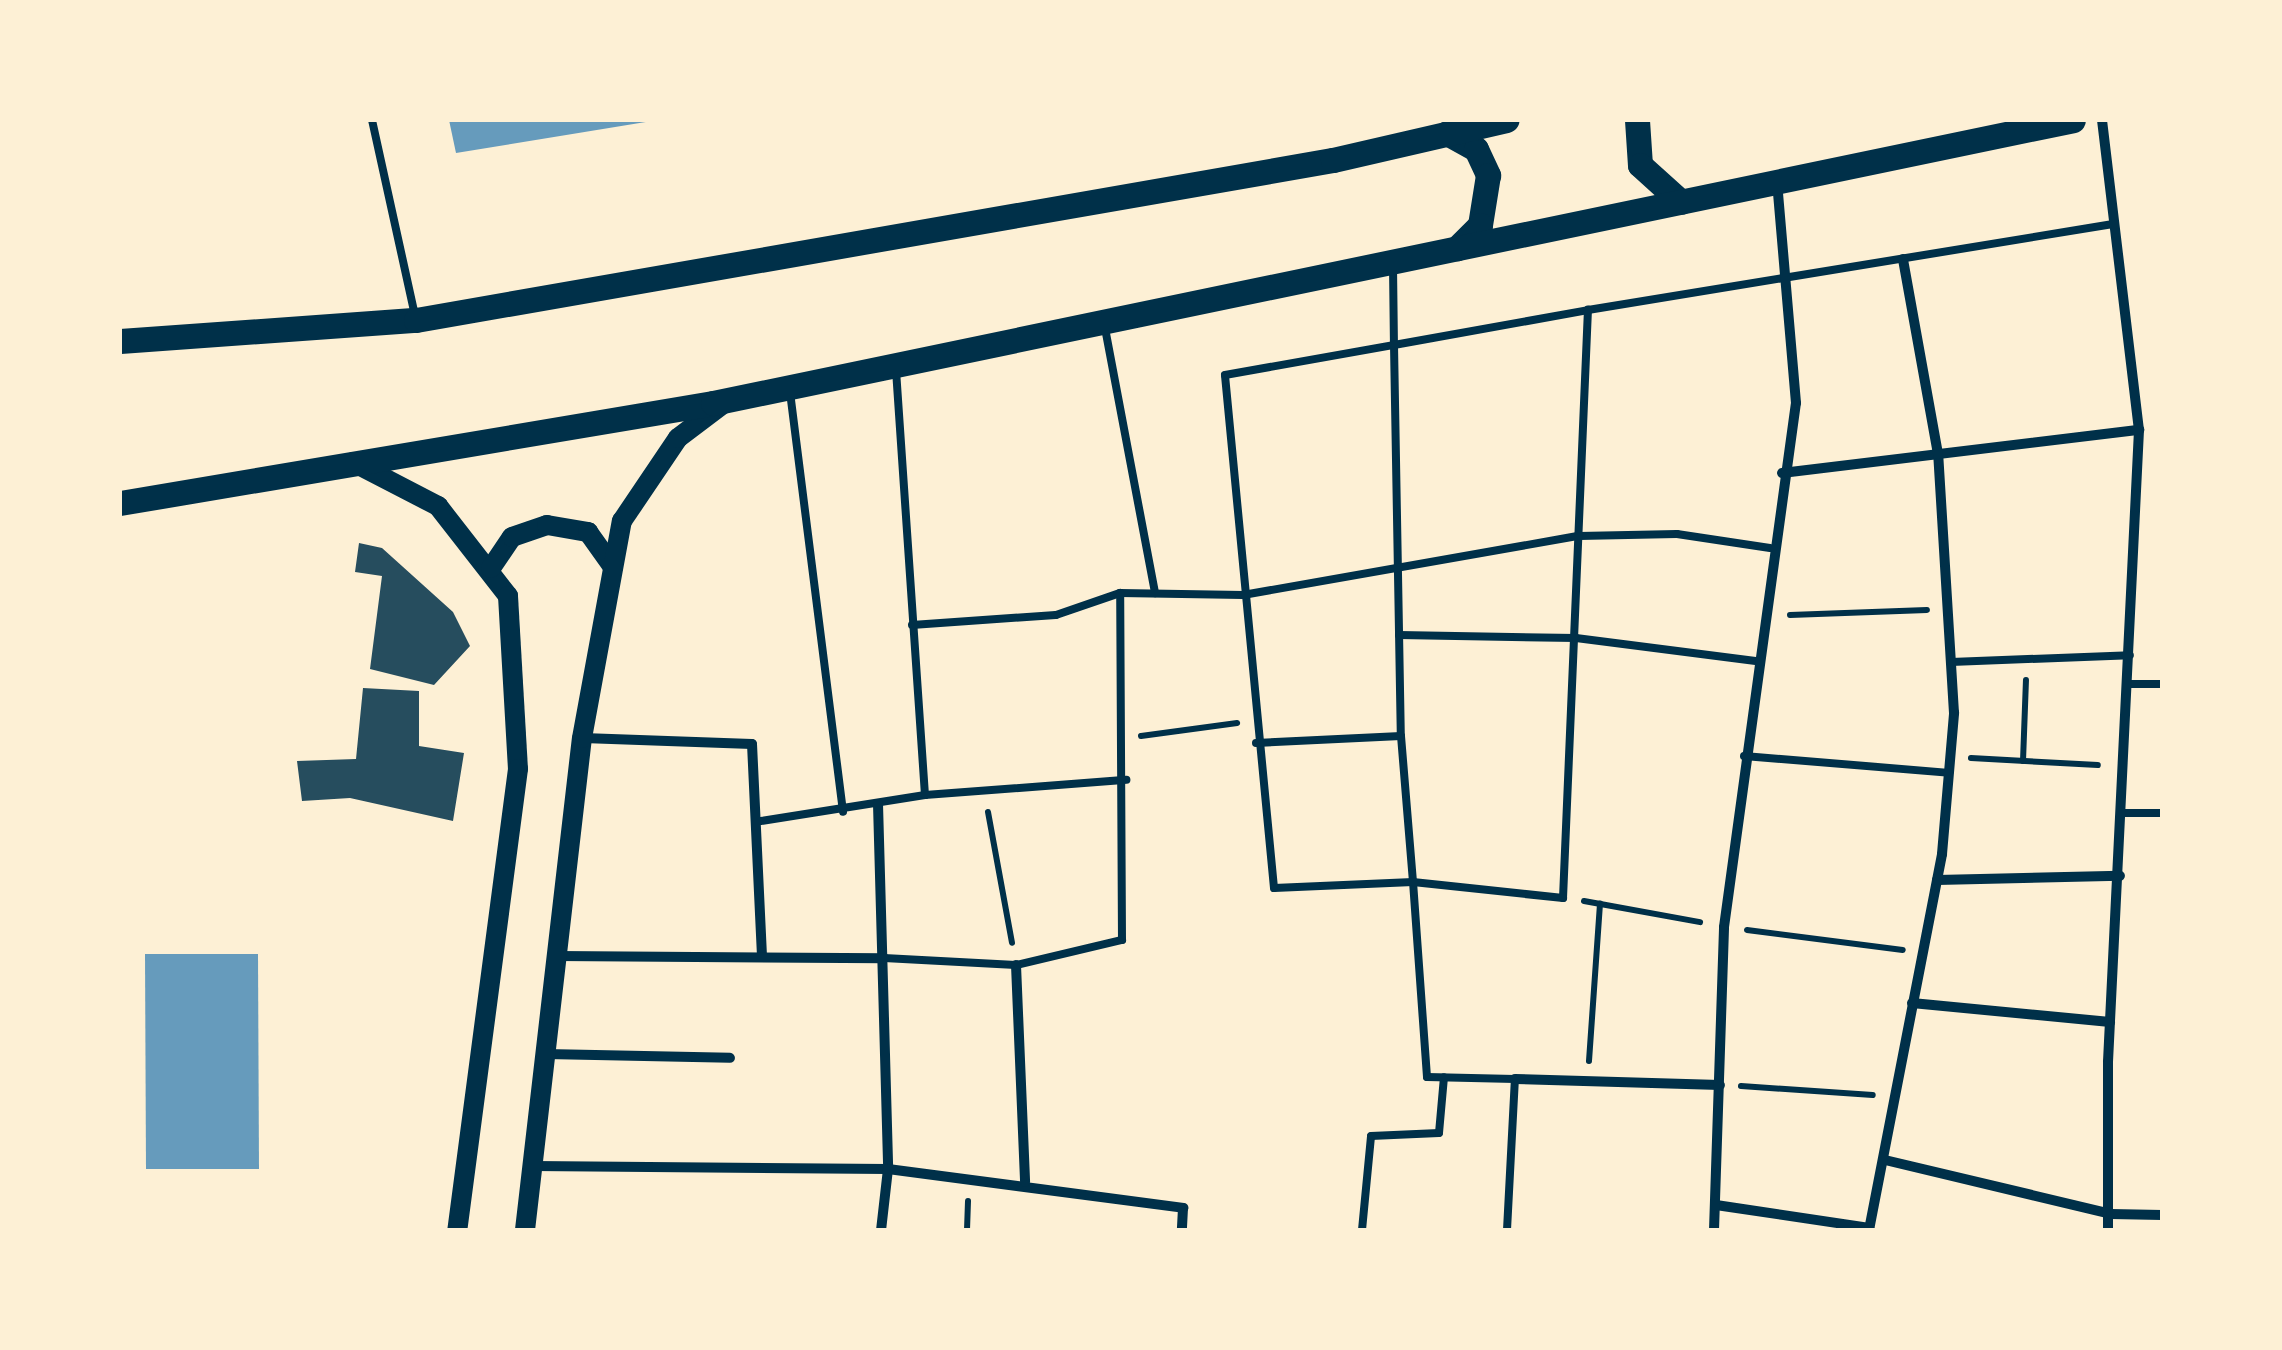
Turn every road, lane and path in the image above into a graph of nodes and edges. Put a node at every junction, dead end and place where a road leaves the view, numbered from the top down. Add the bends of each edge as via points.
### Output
1 (372, 120) edge
2 (1506, 120) edge
3 (1637, 120) edge
4 (2073, 120) edge
5 (2102, 120) edge
6 (1447, 133) junction
7 (1776, 182) junction
8 (1681, 202) junction
9 (2113, 224) junction
10 (1458, 248) junction
11 (1902, 259) junction
12 (1393, 262) junction
13 (1790, 278) junction
14 (1588, 310) junction
15 (416, 320) junction
16 (1104, 322) junction
17 (120, 340) edge
18 (1394, 345) junction
19 (896, 366) junction
20 (790, 388) junction
21 (729, 400) junction
22 (2140, 430) junction
23 (1938, 454) junction
24 (347, 460) junction
25 (1782, 472) junction
26 (120, 504) edge
27 (1580, 536) junction
28 (1770, 548) junction
29 (1398, 566) junction
30 (613, 567) junction
31 (491, 568) junction
32 (1120, 593) junction
33 (1155, 594) junction
34 (1243, 595) junction
35 (1950, 609) junction
36 (1763, 616) junction
37 (912, 625) junction
38 (1399, 635) junction
39 (1576, 638) junction
40 (2130, 655) junction
41 (2026, 659) junction
42 (1756, 662) junction
43 (1952, 662) junction
44 (2130, 684) junction
45 (2162, 684) edge
46 (1254, 720) junction
47 (1400, 736) junction
48 (582, 738) junction
49 (1125, 738) junction
50 (1256, 743) junction
51 (1744, 756) junction
52 (1950, 756) junction
53 (2023, 761) junction
54 (2128, 767) junction
55 (1949, 773) junction
56 (1126, 780) junction
57 (984, 792) junction
58 (925, 795) junction
59 (878, 804) junction
60 (843, 812) junction
61 (2124, 813) junction
62 (2162, 814) edge
63 (761, 820) junction
64 (2120, 876) junction
65 (1937, 880) junction
66 (1413, 882) junction
67 (1563, 898) junction
68 (1600, 903) junction
69 (1724, 927) junction
70 (1922, 953) junction
71 (557, 956) junction
72 (762, 957) junction
73 (884, 958) junction
74 (1016, 966) junction
75 (1912, 1003) junction
76 (2110, 1022) junction
77 (545, 1054) junction
78 (730, 1058) dead end
79 (1444, 1077) junction
80 (1515, 1079) junction
81 (1588, 1081) junction
82 (1720, 1085) junction
83 (1894, 1096) junction
84 (1885, 1160) junction
85 (532, 1166) junction
86 (888, 1169) junction
87 (1025, 1182) junction
88 (1716, 1205) junction
89 (2111, 1214) junction
90 (2162, 1215) edge
91 (1869, 1229) edge
92 (457, 1230) edge
93 (525, 1230) edge
94 (881, 1230) edge
95 (1182, 1230) edge
96 (1362, 1230) edge
97 (1507, 1230) edge
98 (1714, 1230) edge
99 (2108, 1230) edge

1 - 15 lane
2 - 6 main road
3 - 8 main road via 1640,164
4 - 7 main road
5 - 9 street
6 - 10 main road via 1476,149 1488,175 1480,225
6 - 15 main road
7 - 8 main road
7 - 13 street
8 - 10 main road
9 - 11 lane
9 - 22 street
10 - 12 main road
11 - 13 lane
11 - 23 street
12 - 16 main road
12 - 18 lane
13 - 14 lane
13 - 25 street via 1796,403
14 - 18 lane
14 - 27 lane
15 - 17 main road
16 - 19 main road
16 - 33 lane
18 - 29 lane
18 - 34 lane via 1225,375
19 - 20 main road
19 - 37 lane
20 - 21 main road
20 - 60 lane
21 - 24 main road
21 - 30 main road via 648,476 622,521
22 - 23 street
22 - 40 street
23 - 25 street
23 - 35 street
24 - 26 main road
24 - 31 main road via 438,506
25 - 28 street
27 - 28 lane via 1677,534
27 - 29 lane
27 - 39 lane
28 - 36 street
29 - 34 lane
29 - 38 lane
30 - 31 main road via 588,532 548,525 512,537
30 - 48 main road
31 - 92 main road via 508,596 518,769
32 - 33 lane
32 - 37 lane via 1056,615
32 - 49 lane
33 - 34 lane
34 - 46 lane
35 - 36 path
35 - 43 street
36 - 42 street
37 - 58 lane
38 - 39 lane
38 - 47 lane
39 - 42 lane
39 - 67 lane
40 - 41 lane
40 - 44 street
41 - 43 lane
41 - 53 path
42 - 51 street
43 - 52 street
44 - 45 lane
44 - 54 street
46 - 49 path
46 - 50 lane
47 - 50 lane
47 - 66 lane
48 - 63 street via 752,744
48 - 71 main road
49 - 56 lane
50 - 66 lane via 1274,888
51 - 55 lane
51 - 69 street
52 - 53 path
52 - 55 street
53 - 54 path
54 - 61 street
55 - 65 street
56 - 57 lane
56 - 74 lane via 1122,940
57 - 58 lane
57 - 74 path
58 - 59 lane
59 - 60 lane
59 - 73 street
60 - 63 lane
61 - 62 lane
61 - 64 street
63 - 72 street
64 - 65 street
64 - 76 street
65 - 70 street
66 - 67 lane
66 - 79 lane via 1427,1077
67 - 68 path
68 - 69 path
68 - 81 path
69 - 70 path
69 - 82 street
70 - 75 street
71 - 72 street
71 - 77 main road
72 - 73 street
73 - 74 lane
73 - 86 street
74 - 87 street
75 - 76 street
75 - 83 street
76 - 89 street
77 - 78 street
77 - 85 main road
79 - 80 lane
79 - 96 lane via 1439,1133 1371,1136
80 - 81 street
80 - 97 lane
81 - 82 street
82 - 83 path
82 - 88 street
83 - 84 street
84 - 89 street
84 - 91 street
85 - 86 street
85 - 93 main road
86 - 87 street
86 - 94 street
87 - 95 street via 1183,1208
88 - 91 street
88 - 98 street
89 - 90 street
89 - 99 street

